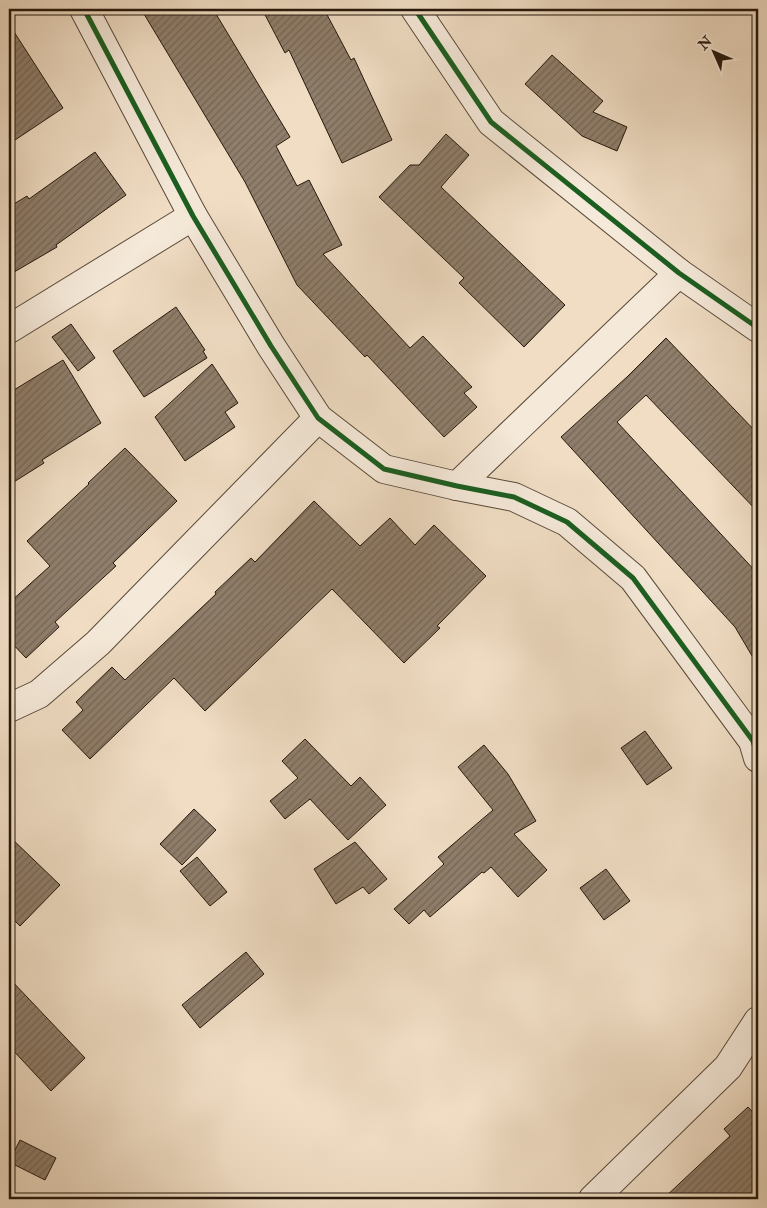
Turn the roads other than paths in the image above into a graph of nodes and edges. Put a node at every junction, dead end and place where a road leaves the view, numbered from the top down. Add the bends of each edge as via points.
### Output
1 (84, 9) edge
2 (415, 9) edge
3 (193, 216) junction
4 (679, 273) junction
5 (758, 328) edge
6 (9, 330) edge
7 (318, 418) junction
8 (457, 486) junction
9 (9, 708) edge
10 (758, 758) edge
11 (758, 1021) edge
12 (593, 1199) edge

1 - 3 street
2 - 4 street via 491,122
3 - 6 street
3 - 7 street
4 - 5 street
4 - 8 street
7 - 8 street via 384,469
7 - 9 street via 98,643 39,694
8 - 10 street via 514,497 567,522 633,578 753,741
11 - 12 street via 728,1067

